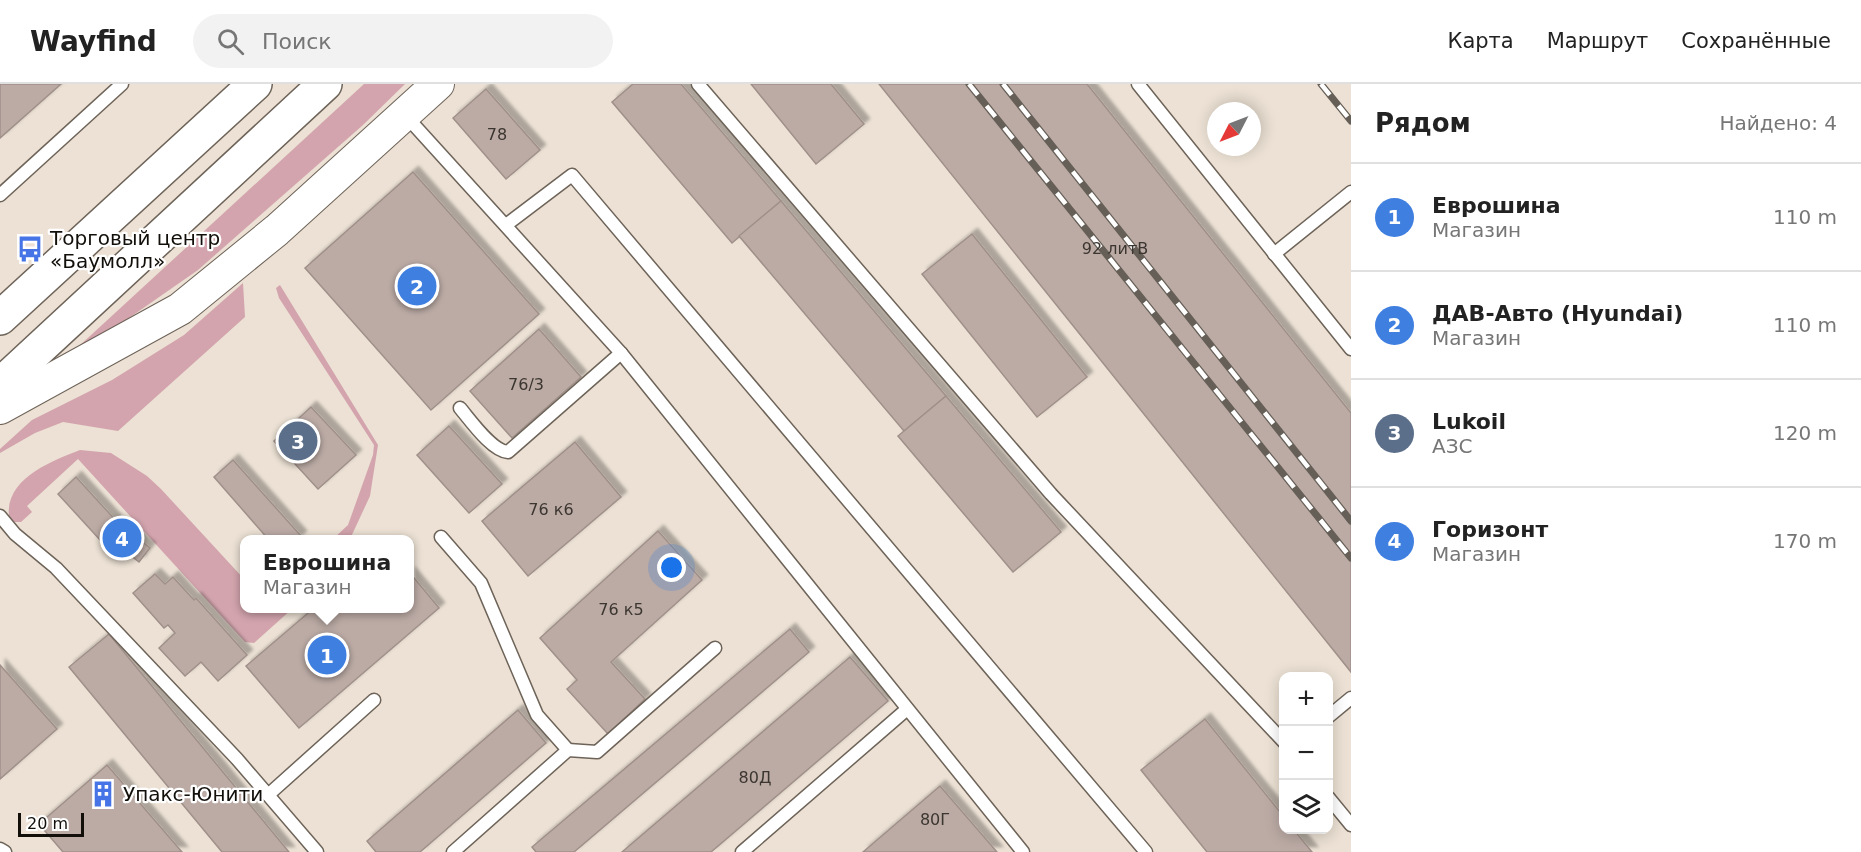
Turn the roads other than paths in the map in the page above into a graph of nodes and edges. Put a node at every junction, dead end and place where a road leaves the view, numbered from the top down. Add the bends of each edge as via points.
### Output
1 (122, 84) edge
2 (255, 84) edge
3 (325, 84) edge
4 (438, 84) edge
5 (698, 84) edge
6 (1138, 84) edge
7 (404, 114) junction
8 (1351, 192) edge
9 (0, 195) edge
10 (506, 225) junction
11 (1274, 254) junction
12 (0, 318) edge
13 (1351, 349) edge
14 (621, 353) junction
15 (0, 385) edge
16 (0, 408) edge
17 (460, 408) dead end
18 (0, 516) edge
19 (441, 537) dead end
20 (715, 648) dead end
21 (1351, 699) edge
22 (374, 700) dead end
23 (906, 710) junction
24 (1333, 714) edge
25 (1279, 737) edge
26 (568, 750) junction
27 (268, 795) junction
28 (1333, 802) edge
29 (1351, 825) edge
30 (0, 849) edge
31 (5, 852) edge
32 (317, 852) edge
33 (453, 852) edge
34 (742, 852) edge
35 (1023, 852) edge
36 (1146, 852) edge

1 - 9 lane
2 - 12 main road
3 - 15 main road
4 - 7 street
5 - 25 lane via 1052,494
6 - 11 lane
7 - 10 lane
7 - 16 street via 277,230 180,309
8 - 11 lane
10 - 14 lane
10 - 36 lane via 572,176
11 - 13 lane
14 - 17 lane via 508,452 501,452 492,444
14 - 23 lane
18 - 27 lane via 56,568
19 - 26 lane via 481,583 537,715
20 - 26 lane via 597,752
21 - 24 lane
22 - 27 lane
23 - 34 lane
23 - 35 lane
26 - 33 lane
27 - 32 lane
28 - 29 lane
30 - 31 lane

